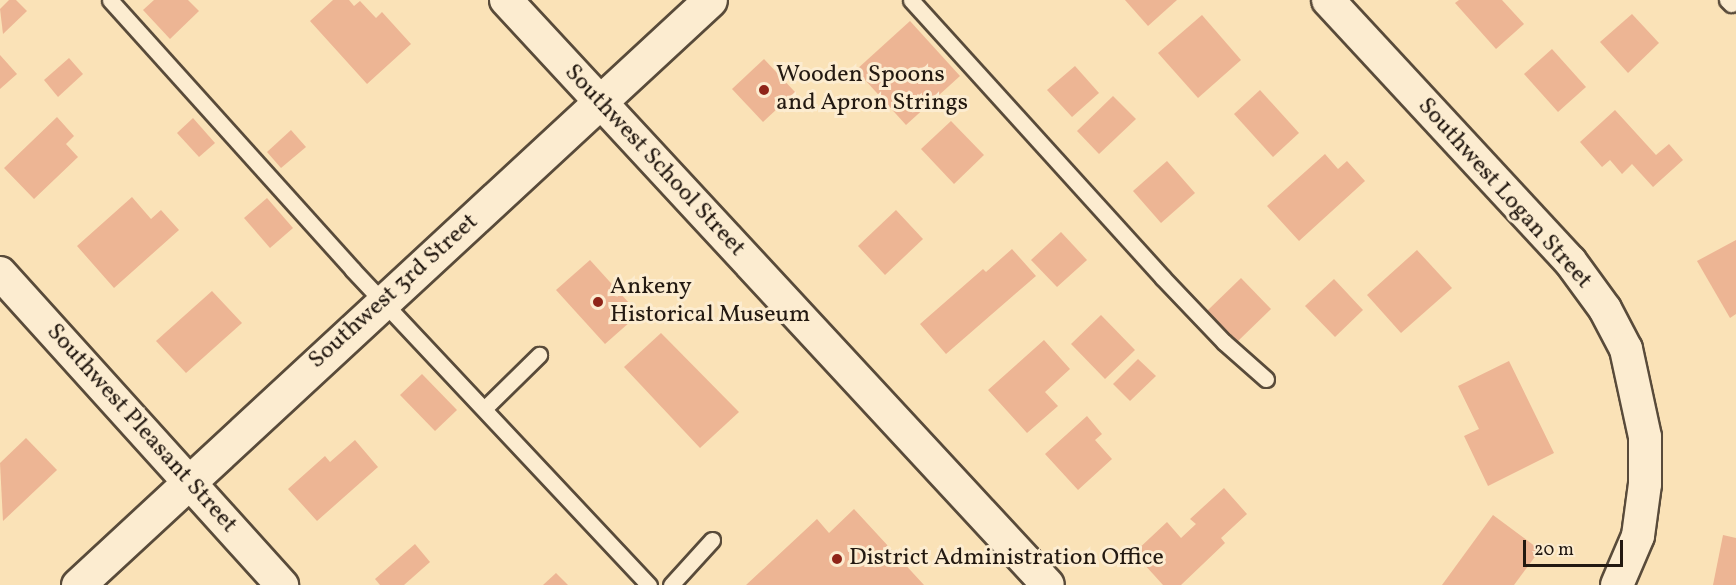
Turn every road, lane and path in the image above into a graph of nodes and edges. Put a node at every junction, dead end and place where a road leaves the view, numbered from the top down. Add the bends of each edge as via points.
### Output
1 (110, 0) edge
2 (506, 0) edge
3 (710, 0) edge
4 (910, 0) edge
5 (1328, 0) edge
6 (600, 103) junction
7 (0, 273) edge
8 (383, 302) junction
9 (539, 355) dead end
10 (1266, 379) dead end
11 (485, 408) junction
12 (189, 479) junction
13 (712, 540) dead end
14 (78, 585) edge
15 (282, 585) edge
16 (649, 585) edge
17 (671, 585) edge
18 (1048, 585) edge
19 (1617, 585) edge

1 - 8 lane
2 - 6 street, Southwest School Street
3 - 6 street, Southwest 3rd Street
4 - 10 lane via 1162,276 1224,342
5 - 19 street, Southwest Logan Street via 1570,261 1605,309 1626,350 1646,437 1645,484 1638,536
6 - 8 street, Southwest 3rd Street
6 - 18 street, Southwest School Street
7 - 12 street, Southwest Pleasant Street
8 - 11 lane
8 - 12 street, Southwest 3rd Street
9 - 11 lane
11 - 16 lane
12 - 14 street, Southwest 3rd Street
12 - 15 street, Southwest Pleasant Street
13 - 17 lane

